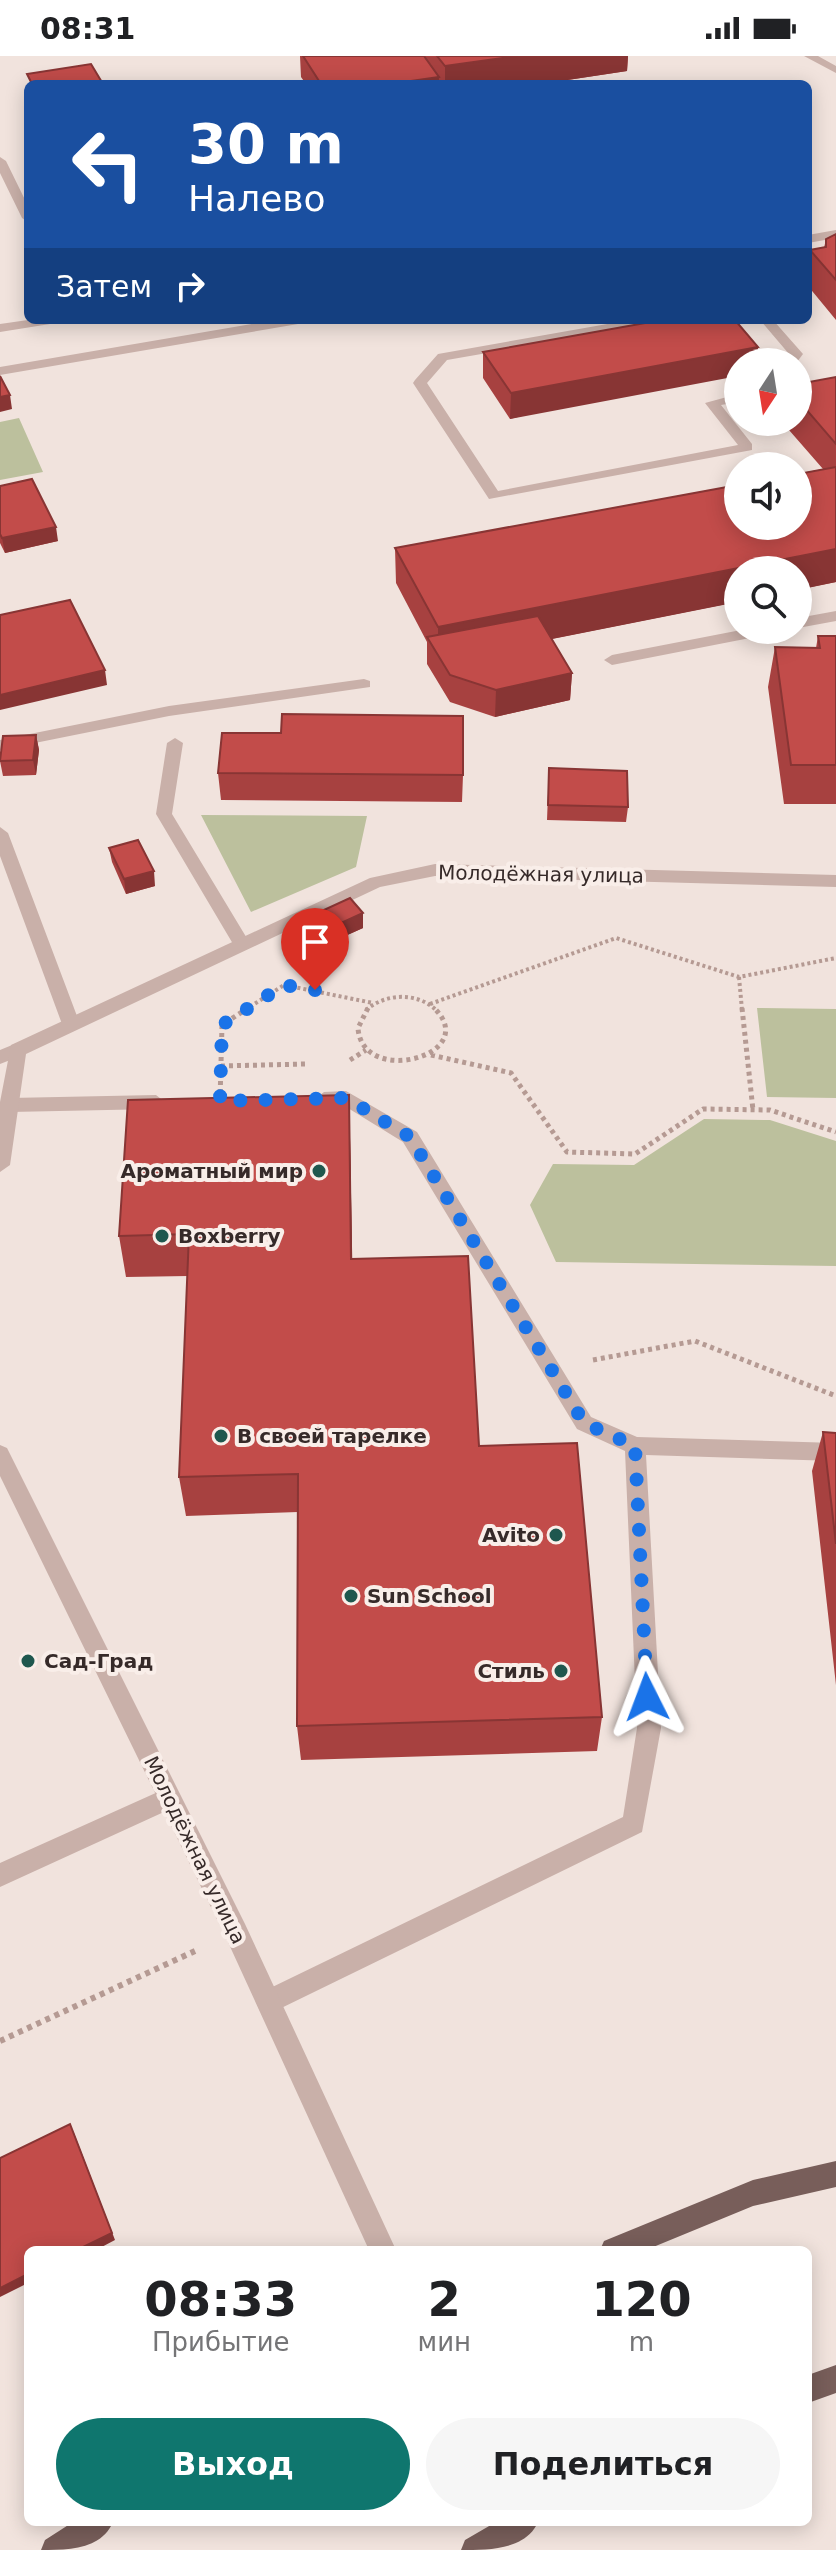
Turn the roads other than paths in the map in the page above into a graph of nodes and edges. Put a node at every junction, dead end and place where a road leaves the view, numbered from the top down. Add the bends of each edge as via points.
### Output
1 (810, 56) edge
2 (836, 70) edge
3 (0, 161) edge
4 (24, 210) edge
5 (836, 234) edge
6 (812, 238) edge
7 (25, 324) edge
8 (275, 324) edge
9 (629, 324) edge
10 (770, 324) edge
11 (0, 328) edge
12 (791, 348) edge
13 (0, 371) edge
14 (724, 401) edge
15 (724, 418) edge
16 (738, 436) edge
17 (836, 616) edge
18 (812, 620) edge
19 (724, 638) edge
20 (612, 660) dead end
21 (364, 684) dead end
22 (175, 743) dead end
23 (0, 745) edge
24 (0, 833) edge
25 (836, 881) edge
26 (242, 945) junction
27 (71, 1024) junction
28 (8, 1054) edge
29 (299, 1099) edge
30 (220, 1101) edge
31 (10, 1105) junction
32 (0, 1165) edge
33 (635, 1446) junction
34 (836, 1452) edge
35 (0, 1454) edge
36 (169, 1798) junction
37 (0, 1875) edge
38 (269, 2002) junction
39 (836, 2174) edge
40 (381, 2246) edge
41 (623, 2246) edge
42 (836, 2379) edge
43 (812, 2388) edge
44 (93, 2526) edge
45 (517, 2526) edge
46 (55, 2550) edge
47 (475, 2550) edge

1 - 2 street
3 - 4 street
5 - 6 street
7 - 11 street
8 - 13 street
9 - 16 street via 443,357 420,383 494,496 747,447
10 - 12 street
14 - 15 street via 712,403
17 - 18 street
19 - 20 street
21 - 23 street via 169,711
22 - 26 street via 164,814
24 - 27 street
25 - 26 street, Молодёжная улица via 435,870 376,882
26 - 27 street, Молодёжная улица
27 - 28 street, Молодёжная улица
28 - 31 street, Молодёжная улица
29 - 33 street via 346,1098 410,1137 584,1423
30 - 31 street
31 - 32 street, Молодёжная улица
33 - 34 street
33 - 38 street via 649,1728 634,1824
35 - 36 street, Молодёжная улица
36 - 37 street
36 - 38 street, Молодёжная улица
38 - 40 street, Молодёжная улица
39 - 41 main road via 753,2193
42 - 43 main road
44 - 46 main road
45 - 47 main road

